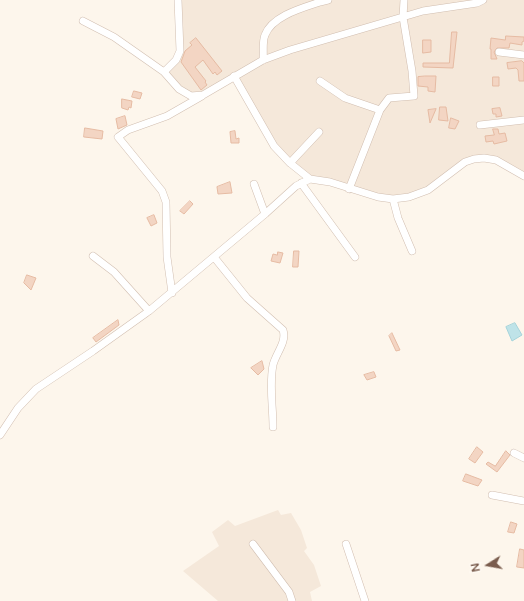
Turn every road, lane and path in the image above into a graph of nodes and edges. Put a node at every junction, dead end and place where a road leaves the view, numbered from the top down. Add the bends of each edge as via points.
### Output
1 (178, 0) edge
2 (311, 0) edge
3 (328, 0) edge
4 (404, 0) edge
5 (482, 0) edge
6 (320, 1) edge
7 (306, 7) junction
8 (402, 17) junction
9 (83, 21) dead end
10 (499, 52) dead end
11 (524, 56) edge
12 (263, 60) junction
13 (164, 72) junction
14 (234, 76) junction
15 (320, 81) dead end
16 (204, 95) junction
17 (380, 110) junction
18 (524, 120) edge
19 (480, 125) dead end
20 (319, 132) dead end
21 (290, 163) junction
22 (524, 176) edge
23 (310, 179) junction
24 (301, 183) junction
25 (254, 184) dead end
26 (349, 189) junction
27 (393, 199) junction
28 (266, 214) junction
29 (412, 251) dead end
30 (93, 256) dead end
31 (214, 256) junction
32 (355, 257) dead end
33 (172, 293) junction
34 (149, 311) junction
35 (273, 427) dead end
36 (0, 435) edge
37 (514, 453) dead end
38 (524, 458) edge
39 (492, 495) dead end
40 (524, 501) edge
41 (254, 544) dead end
42 (346, 544) dead end
43 (292, 601) edge
44 (365, 601) edge

1 - 13 street via 180,51 176,60
2 - 7 street
3 - 6 street
4 - 8 street
5 - 8 street
6 - 7 street
7 - 12 street via 276,21 268,28 264,36
8 - 12 street
8 - 17 street via 414,96 389,98
9 - 13 street via 114,37
10 - 11 street
12 - 14 street
13 - 16 street via 190,96
14 - 16 street
14 - 21 street via 274,146
15 - 17 street via 345,98
16 - 33 street via 167,116 128,130 118,137 158,187 166,202 167,257
17 - 26 street
18 - 19 street
20 - 21 street
21 - 23 street
22 - 27 street via 496,160 474,159 465,162 428,190 409,197
23 - 24 street
23 - 26 street via 330,182
24 - 28 street
24 - 32 street
25 - 28 street
26 - 27 street
27 - 29 street
28 - 31 street
30 - 34 street via 114,272
31 - 33 street
31 - 35 street via 247,298 283,330 284,340 276,356 272,374
33 - 34 street
34 - 36 street via 36,389 18,408
37 - 38 street
39 - 40 street
41 - 43 street
42 - 44 street

